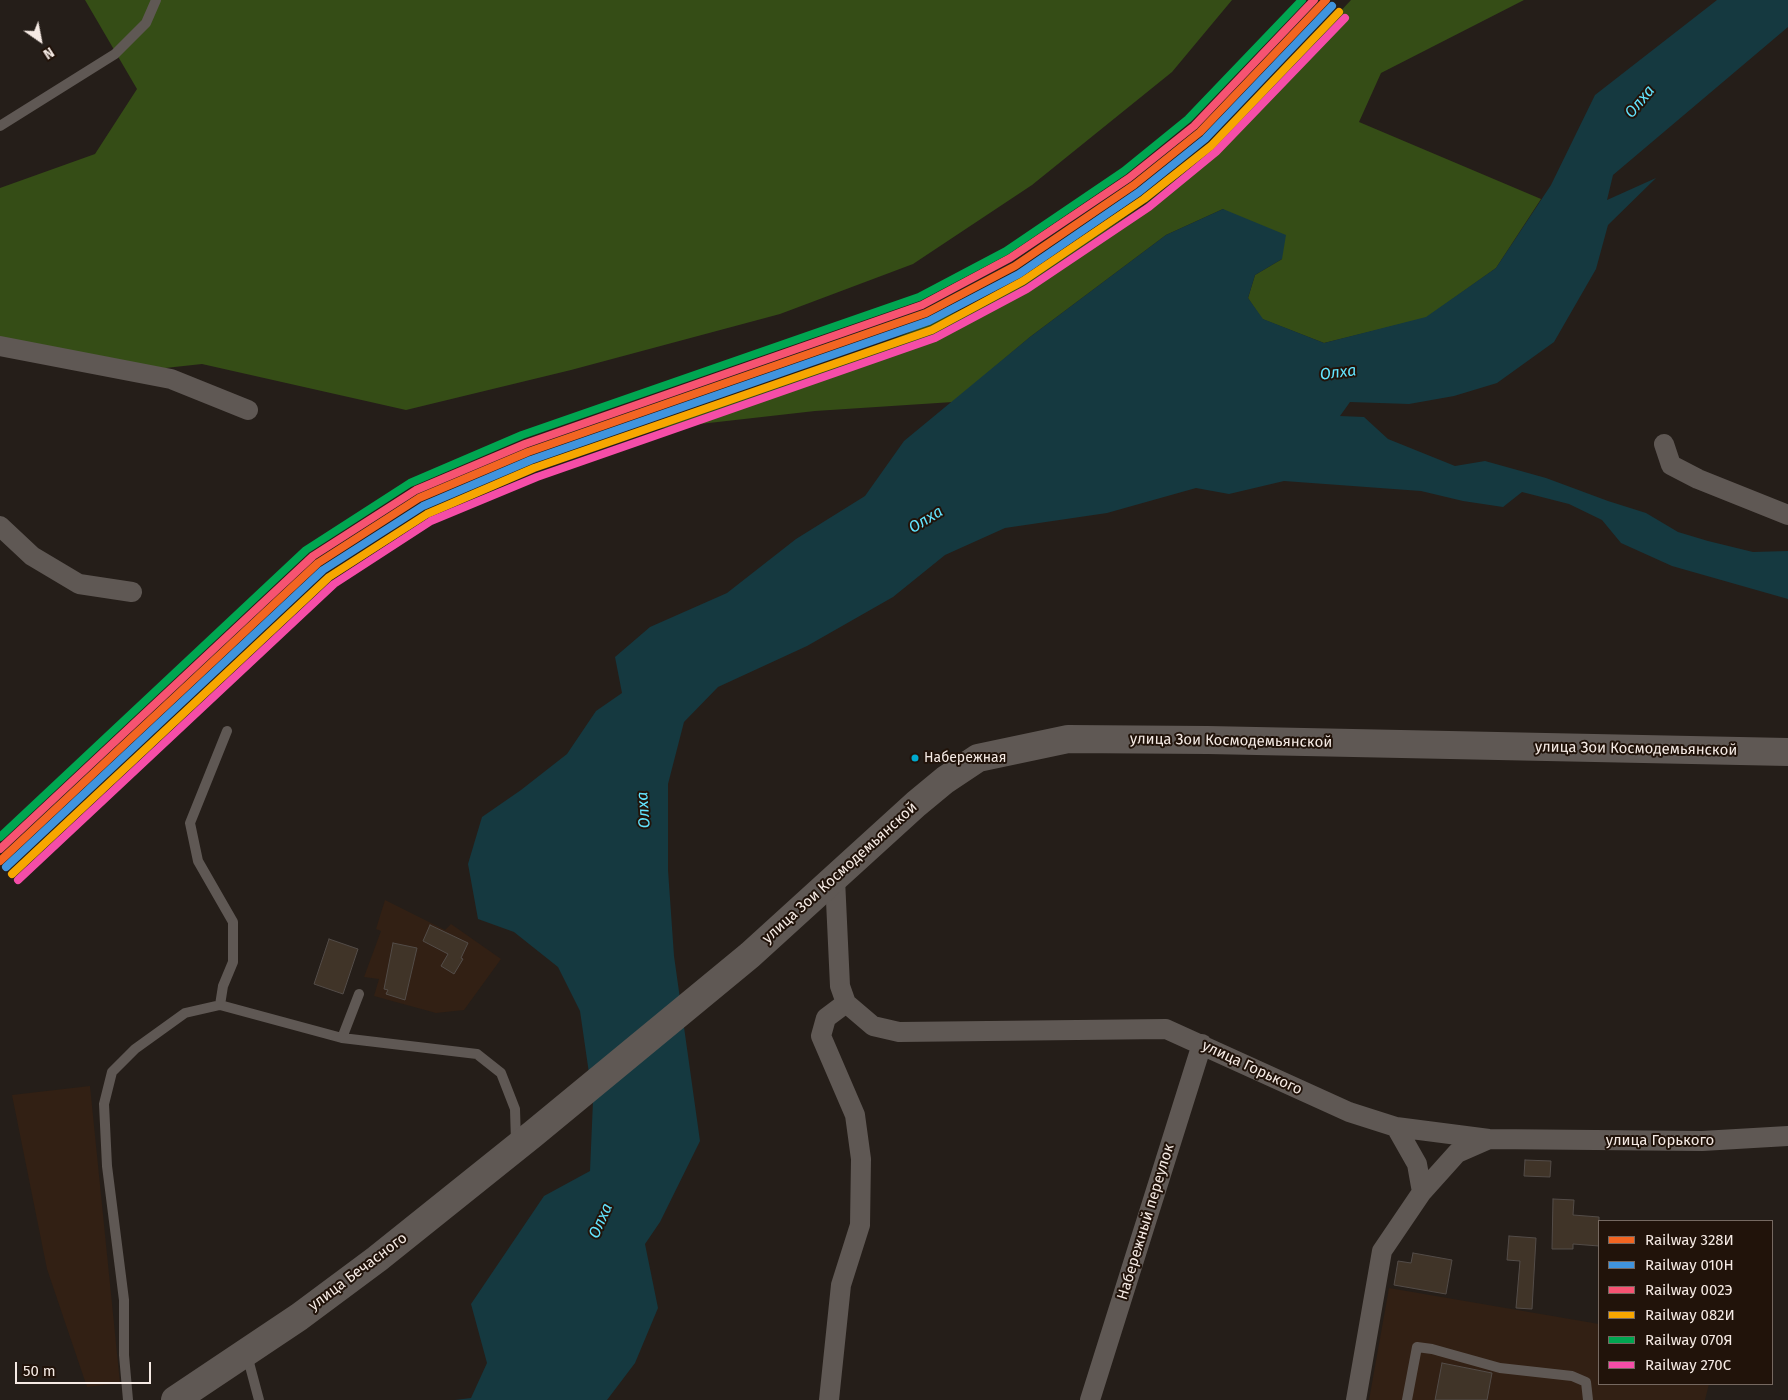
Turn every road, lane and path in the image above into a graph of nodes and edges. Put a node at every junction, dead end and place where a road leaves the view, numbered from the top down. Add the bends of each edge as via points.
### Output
1 (156, 0) edge
2 (0, 126) edge
3 (0, 346) edge
4 (248, 410) dead end
5 (1664, 444) dead end
6 (1788, 515) edge
7 (0, 526) edge
8 (132, 592) dead end
9 (227, 731) dead end
10 (1788, 752) edge
11 (835, 879) junction
12 (360, 994) dead end
13 (846, 1003) junction
14 (220, 1005) junction
15 (342, 1038) junction
16 (1202, 1044) junction
17 (1396, 1126) junction
18 (1788, 1136) edge
19 (1489, 1139) junction
20 (525, 1141) junction
21 (1422, 1192) junction
22 (247, 1353) junction
23 (128, 1400) edge
24 (175, 1400) edge
25 (259, 1400) edge
26 (829, 1400) edge
27 (1090, 1400) edge
28 (1356, 1400) edge
29 (1407, 1400) edge
30 (1588, 1400) edge

1 - 2 lane via 146,23 115,54
3 - 4 street via 171,379
5 - 6 street via 1671,465
7 - 8 street via 32,556 79,584
9 - 14 lane via 190,823 198,861 233,922 233,962 223,986
10 - 11 main road, улица Зои Космодемьянской via 1068,739 978,758 945,780
11 - 13 street via 840,986
11 - 20 main road, улица Зои Космодемьянской via 750,955
12 - 15 lane
13 - 16 street, улица Горького via 873,1026 898,1032 1166,1029
13 - 26 street via 826,1018 821,1036 855,1115 861,1159 860,1225 841,1285
14 - 15 lane
14 - 23 lane via 185,1013 134,1049 112,1072 104,1104 107,1166 124,1300
15 - 20 lane via 477,1054 501,1073
16 - 17 street, улица Горького via 1349,1112
16 - 27 street, Набережный переулок
17 - 19 street, улица Горького
17 - 21 street via 1417,1164
18 - 19 street, улица Горького via 1702,1142
19 - 21 street via 1457,1153
20 - 22 main road, улица Бечасного via 377,1259
21 - 28 street via 1382,1251
22 - 24 main road, улица Бечасного
22 - 25 lane
29 - 30 lane via 1417,1348 1432,1349 1500,1368 1572,1376 1586,1382

